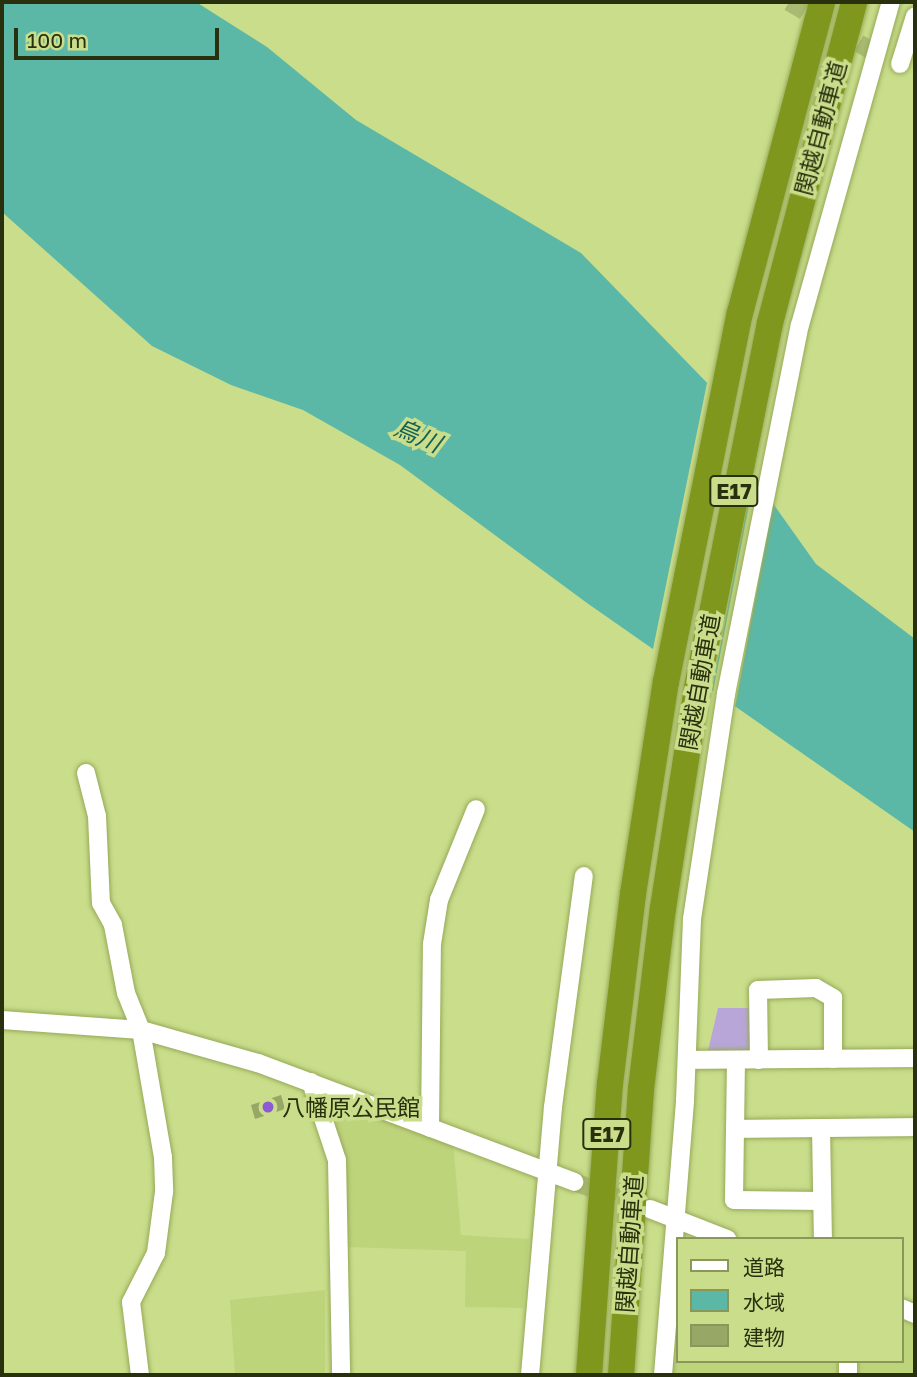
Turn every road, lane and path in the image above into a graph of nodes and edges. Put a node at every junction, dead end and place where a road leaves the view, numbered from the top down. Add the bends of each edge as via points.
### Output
1 (822, 2) edge
2 (854, 2) edge
3 (891, 2) edge
4 (915, 16) edge
5 (882, 57) tunnel mouth
6 (908, 66) edge
7 (86, 773) dead end
8 (476, 809) dead end
9 (584, 876) dead end
10 (2, 1020) edge
11 (141, 1030) junction
12 (915, 1058) edge
13 (833, 1059) junction
14 (687, 1060) junction
15 (736, 1060) junction
16 (759, 1060) junction
17 (311, 1082) junction
18 (915, 1127) edge
19 (430, 1128) junction
20 (821, 1128) junction
21 (735, 1129) junction
22 (548, 1171) junction
23 (574, 1182) tunnel mouth
24 (822, 1201) junction
25 (650, 1209) tunnel mouth
26 (674, 1218) junction
27 (722, 1237) edge
28 (823, 1237) edge
29 (140, 1375) edge
30 (341, 1375) edge
31 (530, 1375) edge
32 (589, 1375) edge
33 (621, 1375) edge
34 (663, 1375) edge

1 - 32 highway, 関越自動車道 / E17 via 740,313 690,548 633,894 610,1084
2 - 33 highway, 関越自動車道 / E17 via 746,429 697,688 641,1089
3 - 14 street via 824,229 763,494 726,694 692,919
4 - 6 street
5 - 6 street
7 - 11 street via 97,816 101,903 113,925 126,993
8 - 19 street via 439,900 432,944
9 - 22 street
10 - 11 street
11 - 17 street
11 - 29 street via 160,1128 164,1192 156,1253 131,1302
12 - 13 street
13 - 16 street
13 - 16 street via 833,998 816,988 758,989
14 - 15 street
14 - 26 street
15 - 16 street
15 - 21 street
17 - 19 street
17 - 30 street via 337,1160
18 - 20 street
19 - 22 street
20 - 21 street
20 - 24 street
21 - 24 street via 734,1200
22 - 23 street
22 - 31 street
24 - 28 street
25 - 26 street
26 - 27 street
26 - 34 street

